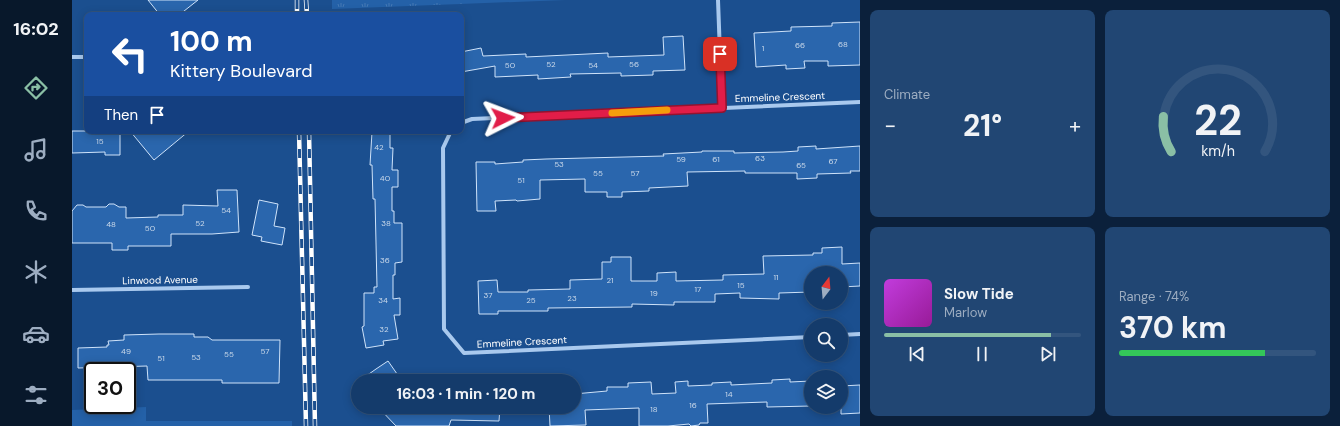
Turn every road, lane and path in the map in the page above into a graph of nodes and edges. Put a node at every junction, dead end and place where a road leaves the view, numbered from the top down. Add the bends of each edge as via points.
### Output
1 (718, 0) edge
2 (72, 57) edge
3 (84, 57) edge
4 (860, 102) edge
5 (722, 108) junction
6 (464, 122) edge
7 (449, 134) edge
8 (248, 287) dead end
9 (72, 290) edge
10 (860, 334) edge
11 (848, 335) edge
12 (804, 337) edge

1 - 5 street
2 - 3 street
4 - 5 street, Emmeline Crescent
5 - 6 street, Emmeline Crescent via 472,119
7 - 12 street, Emmeline Crescent via 442,148 444,329 464,353
8 - 9 street, Linwood Avenue
10 - 11 street

